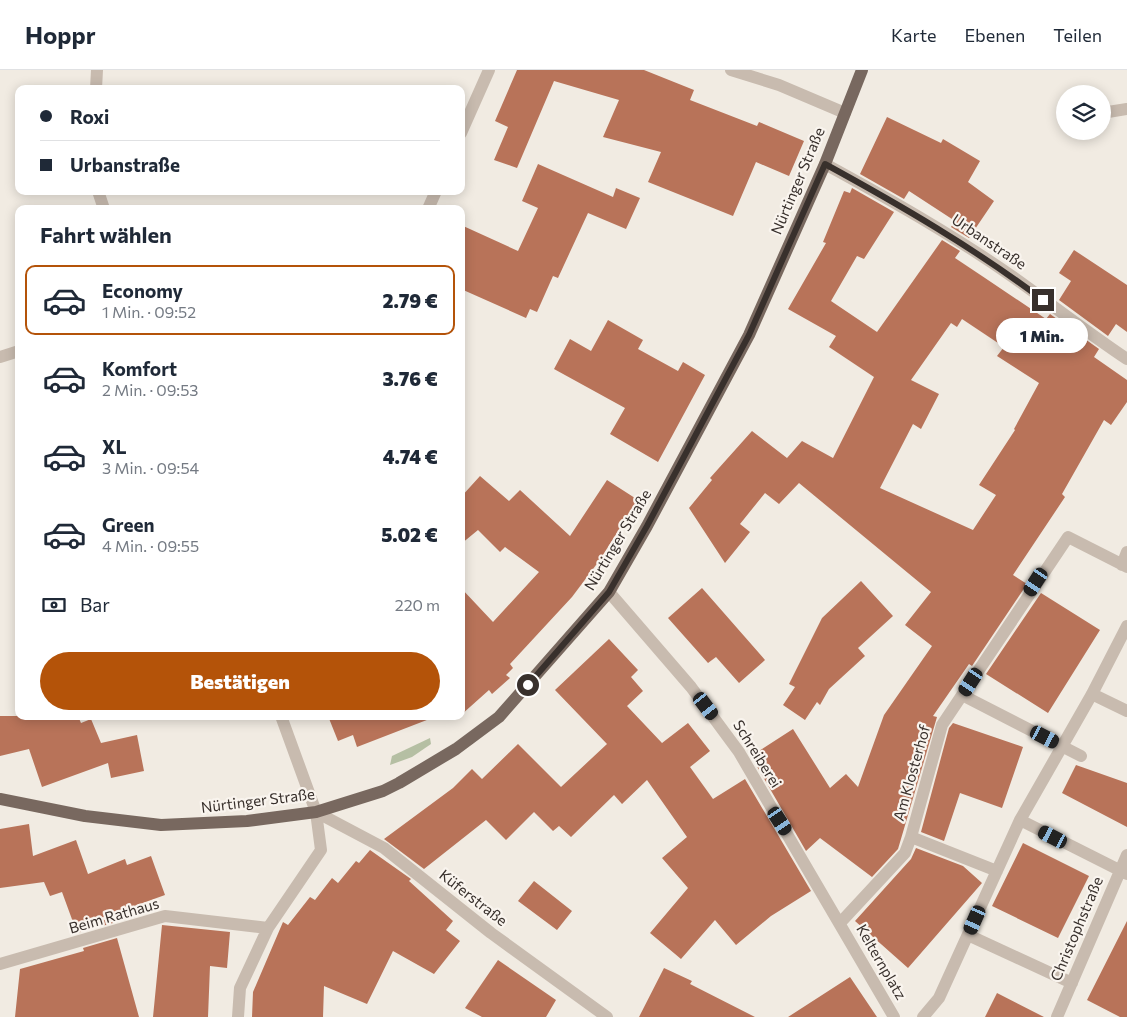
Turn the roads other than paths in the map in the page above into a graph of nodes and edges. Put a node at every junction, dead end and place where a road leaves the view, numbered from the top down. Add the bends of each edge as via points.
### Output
1 (97, 70) edge
2 (489, 70) edge
3 (731, 70) edge
4 (862, 70) edge
5 (96, 85) edge
6 (1127, 109) edge
7 (1111, 112) edge
8 (845, 113) junction
9 (465, 124) edge
10 (825, 164) junction
11 (15, 352) edge
12 (0, 357) edge
13 (1127, 359) edge
14 (1127, 552) edge
15 (1124, 566) edge
16 (609, 592) junction
17 (1127, 626) edge
18 (1092, 694) junction
19 (962, 695) junction
20 (1127, 711) edge
21 (282, 720) edge
22 (1062, 745) junction
23 (1081, 756) dead end
24 (0, 800) edge
25 (316, 812) junction
26 (1020, 820) junction
27 (911, 837) junction
28 (1127, 855) edge
29 (997, 871) junction
30 (1123, 872) edge
31 (840, 923) junction
32 (268, 928) junction
33 (968, 935) junction
34 (0, 964) edge
35 (1072, 983) junction
36 (238, 1017) edge
37 (607, 1017) edge
38 (894, 1017) edge
39 (923, 1017) edge
40 (1057, 1017) edge

1 - 5 street
2 - 9 street
3 - 8 street via 780,85
4 - 8 main road, Nürtinger Straße
6 - 7 street
8 - 10 main road, Nürtinger Straße
10 - 13 street, Urbanstraße via 960,242
10 - 16 main road, Nürtinger Straße via 749,335 692,446
11 - 12 street
14 - 15 street, Am Klosterhof
15 - 19 street, Am Klosterhof via 1068,537
16 - 25 main road, Nürtinger Straße via 499,717 456,749 399,783
16 - 31 street, Schreiberei via 725,731
17 - 18 street
18 - 20 street
18 - 22 street
19 - 22 street
19 - 27 street, Am Klosterhof via 942,725
21 - 25 street
22 - 23 street
22 - 26 street
24 - 25 main road, Nürtinger Straße via 84,816 161,825 247,821
25 - 32 street via 321,850
25 - 37 street, Küferstraße via 384,848 504,943
26 - 29 street
26 - 30 street
27 - 29 street
27 - 31 street, Am Klosterhof via 904,853
28 - 30 street, Christophstraße
29 - 33 street
30 - 35 street, Christophstraße
31 - 38 street, Kelternplatz
32 - 34 street, Beim Rathaus via 166,916
32 - 36 street via 240,988
33 - 35 street
33 - 39 street via 939,998
35 - 40 street, Christophstraße

